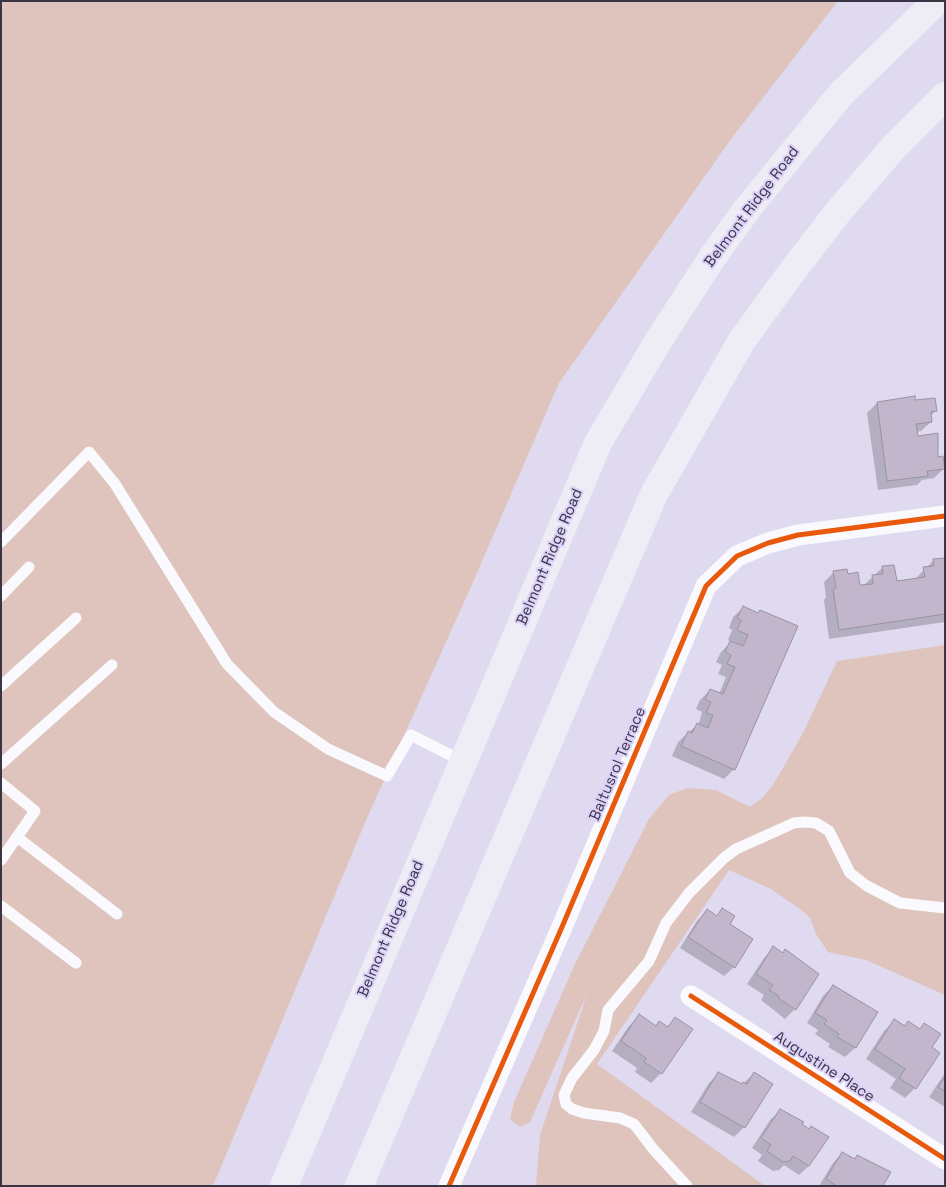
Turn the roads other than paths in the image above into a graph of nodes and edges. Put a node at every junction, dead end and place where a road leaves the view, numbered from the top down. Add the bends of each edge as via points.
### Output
1 (937, 1) edge
2 (945, 96) edge
3 (945, 516) edge
4 (1, 542) edge
5 (29, 567) dead end
6 (1, 596) edge
7 (76, 618) dead end
8 (112, 665) dead end
9 (1, 686) edge
10 (462, 761) junction
11 (1, 764) edge
12 (1, 783) edge
13 (17, 837) junction
14 (3, 854) edge
15 (1, 906) edge
16 (945, 908) edge
17 (117, 914) dead end
18 (76, 963) dead end
19 (691, 996) dead end
20 (945, 1159) edge
21 (284, 1186) edge
22 (359, 1186) edge
23 (449, 1186) edge
24 (687, 1186) edge

1 - 10 main road, Belmont Ridge Road via 841,94 801,142 712,258 657,343 598,443
2 - 22 main road via 894,146 788,277 741,342 654,494
3 - 23 street, Baltusrol Terrace via 798,535 768,543 738,556 706,586
4 - 10 lane via 89,452 115,484 227,664 274,712 328,749 387,776 411,735
5 - 6 lane
7 - 9 lane
8 - 11 lane
10 - 21 main road, Belmont Ridge Road
12 - 13 lane via 35,811
13 - 14 lane
13 - 17 lane
15 - 18 lane
16 - 24 lane via 900,903 867,886 850,873 829,831 816,823 804,822 794,823 736,849 689,893 666,923 649,962 608,1010 604,1032 564,1095 566,1104 572,1109 620,1118 634,1124
19 - 20 street, Augustine Place

